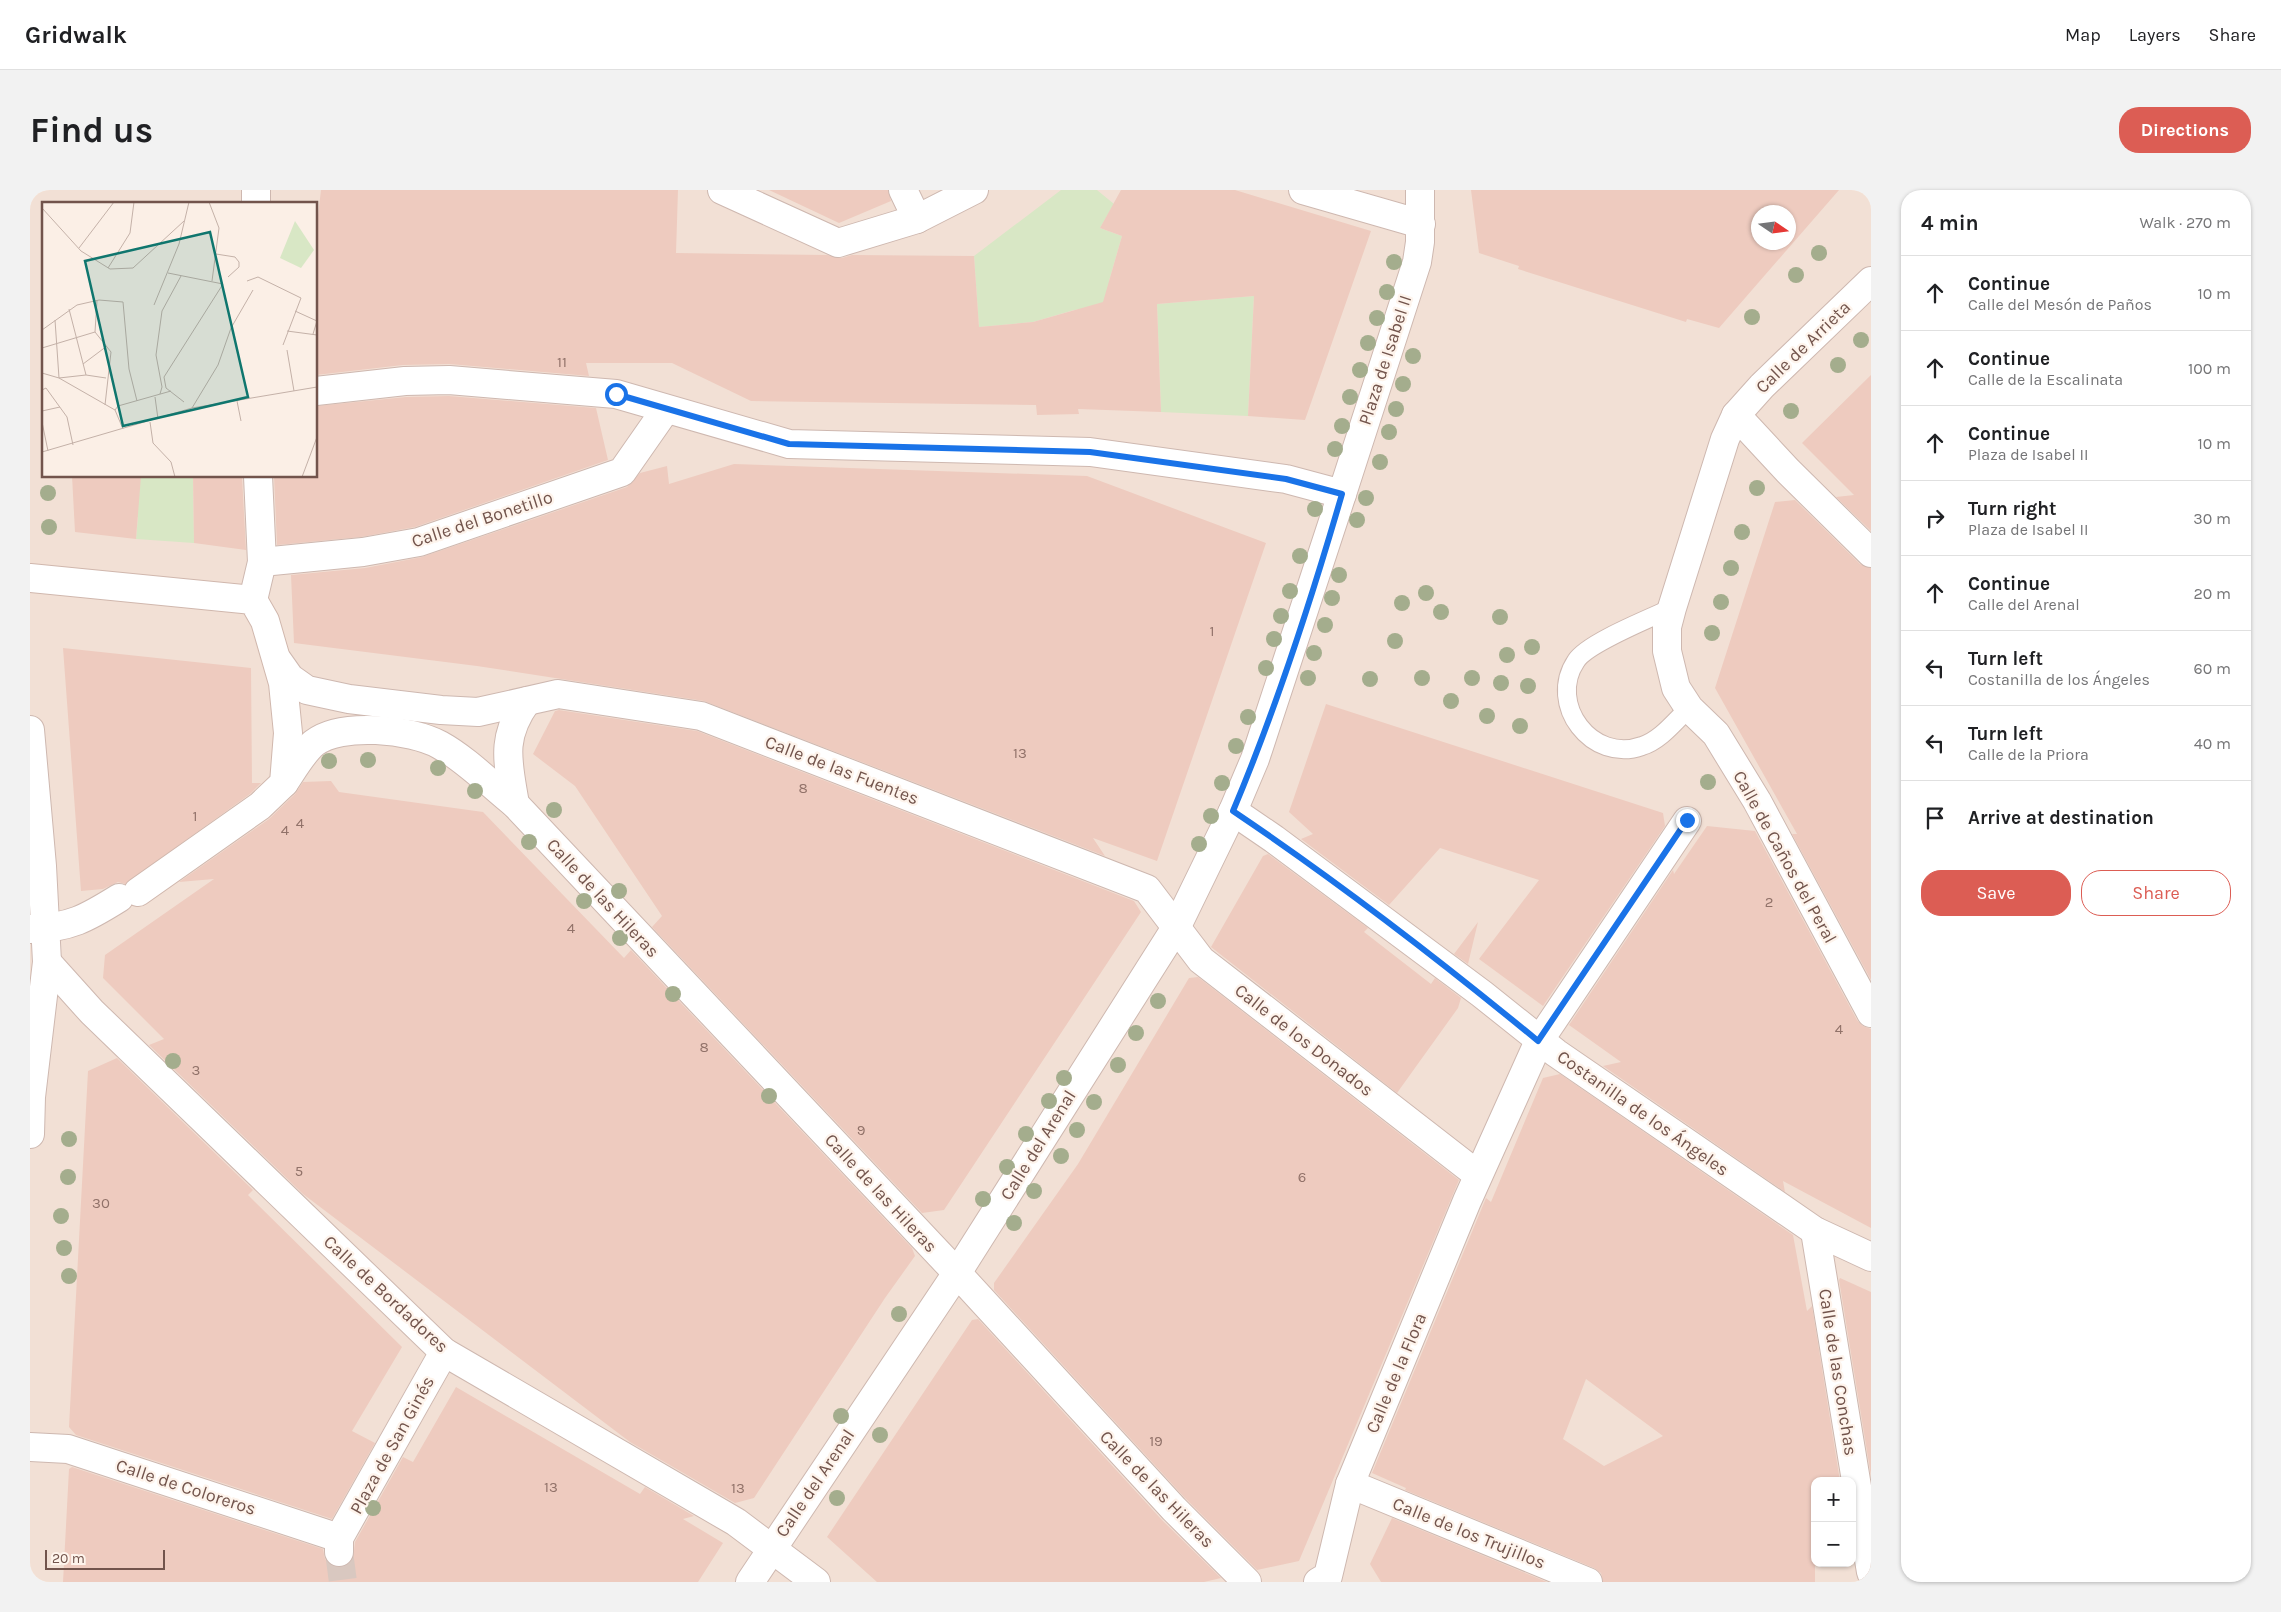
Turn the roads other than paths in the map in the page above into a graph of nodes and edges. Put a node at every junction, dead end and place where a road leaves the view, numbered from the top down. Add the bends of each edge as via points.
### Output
1 (722, 190) edge
2 (903, 190) edge
3 (974, 190) edge
4 (1303, 190) edge
5 (1420, 190) edge
6 (917, 219) junction
7 (1421, 224) junction
8 (1871, 281) edge
9 (318, 391) edge
10 (666, 409) junction
11 (1736, 415) junction
12 (258, 478) edge
13 (1342, 494) junction
14 (1871, 553) edge
15 (262, 562) junction
16 (30, 578) edge
17 (253, 600) junction
18 (1672, 608) junction
19 (278, 661) junction
20 (1281, 684) joint
21 (527, 700) junction
22 (1689, 708) junction
23 (30, 730) edge
24 (284, 783) junction
25 (515, 804) junction
26 (1233, 811) junction
27 (1687, 820) dead end
28 (1147, 889) joint
29 (1177, 926) junction
30 (38, 929) edge
31 (47, 962) junction
32 (1871, 1013) edge
33 (1538, 1041) junction
34 (30, 1134) edge
35 (1478, 1175) junction
36 (1815, 1231) junction
37 (1871, 1257) edge
38 (957, 1273) junction
39 (444, 1352) junction
40 (30, 1447) edge
41 (1350, 1484) junction
42 (339, 1545) joint
43 (772, 1546) junction
44 (1871, 1572) edge
45 (810, 1577) edge
46 (1323, 1579) edge
47 (750, 1582) edge
48 (1247, 1582) edge
49 (1588, 1582) edge

1 - 6 street via 838,243
2 - 6 street
3 - 6 street
4 - 7 street
5 - 7 street, Plaza de Isabel II
7 - 13 street, Plaza de Isabel II via 1417,262
8 - 11 street, Calle de Arrieta
9 - 10 street via 405,381 466,380 616,394
10 - 13 street via 789,444 1090,452 1286,479
10 - 15 street, Calle del Bonetillo via 622,472 419,542 362,552
11 - 14 street
11 - 18 street via 1725,439
12 - 15 street
13 - 20 street, Plaza de Isabel II
15 - 17 street
16 - 17 street
17 - 19 street via 265,621
18 - 22 street via 1667,627 1670,670 1676,688
18 - 22 lane via 1588,649 1576,660 1569,677 1568,697 1572,716 1582,732 1596,742 1627,749 1642,747 1655,740
19 - 21 street, Calle de las Fuentes via 290,678 307,690 342,697 478,712
19 - 24 street via 288,718
20 - 26 street, Calle del Arenal
21 - 25 street via 514,718 508,743
21 - 28 street, Calle de las Fuentes via 558,694 701,716
22 - 32 street, Calle de Caños del Peral via 1716,734 1752,792
23 - 30 street
24 - 25 street, Calle de las Hileras via 314,743 347,731 364,730 433,741
24 - 30 street, Calle de las Hileras via 260,806 129,895 84,920
25 - 38 street, Calle de las Hileras
26 - 29 street, Calle del Arenal
26 - 33 street, Costanilla de los Ángeles via 1482,994
27 - 33 street, Calle de la Flora
28 - 29 street, Calle de los Donados
29 - 35 street, Calle de los Donados via 1201,960
29 - 38 street, Calle del Arenal
30 - 31 street
31 - 34 street via 31,1096
31 - 39 street, Calle de Bordadores via 92,1012
33 - 35 street, Calle de la Flora
33 - 36 street, Costanilla de los Ángeles
35 - 41 street, Calle de la Flora
36 - 37 street, Costanilla de los Ángeles
36 - 44 street, Calle de las Conchas
38 - 43 street, Calle del Arenal
38 - 48 street, Calle de las Hileras via 1174,1509
39 - 42 street, Plaza de San Ginés
39 - 43 street, Calle de Bordadores
40 - 42 street, Calle de Coloreros via 68,1449
41 - 46 street, Calle de la Flora
41 - 49 street, Calle de los Trujillos
43 - 45 street, Calle de Bordadores
43 - 47 street, Calle del Arenal

